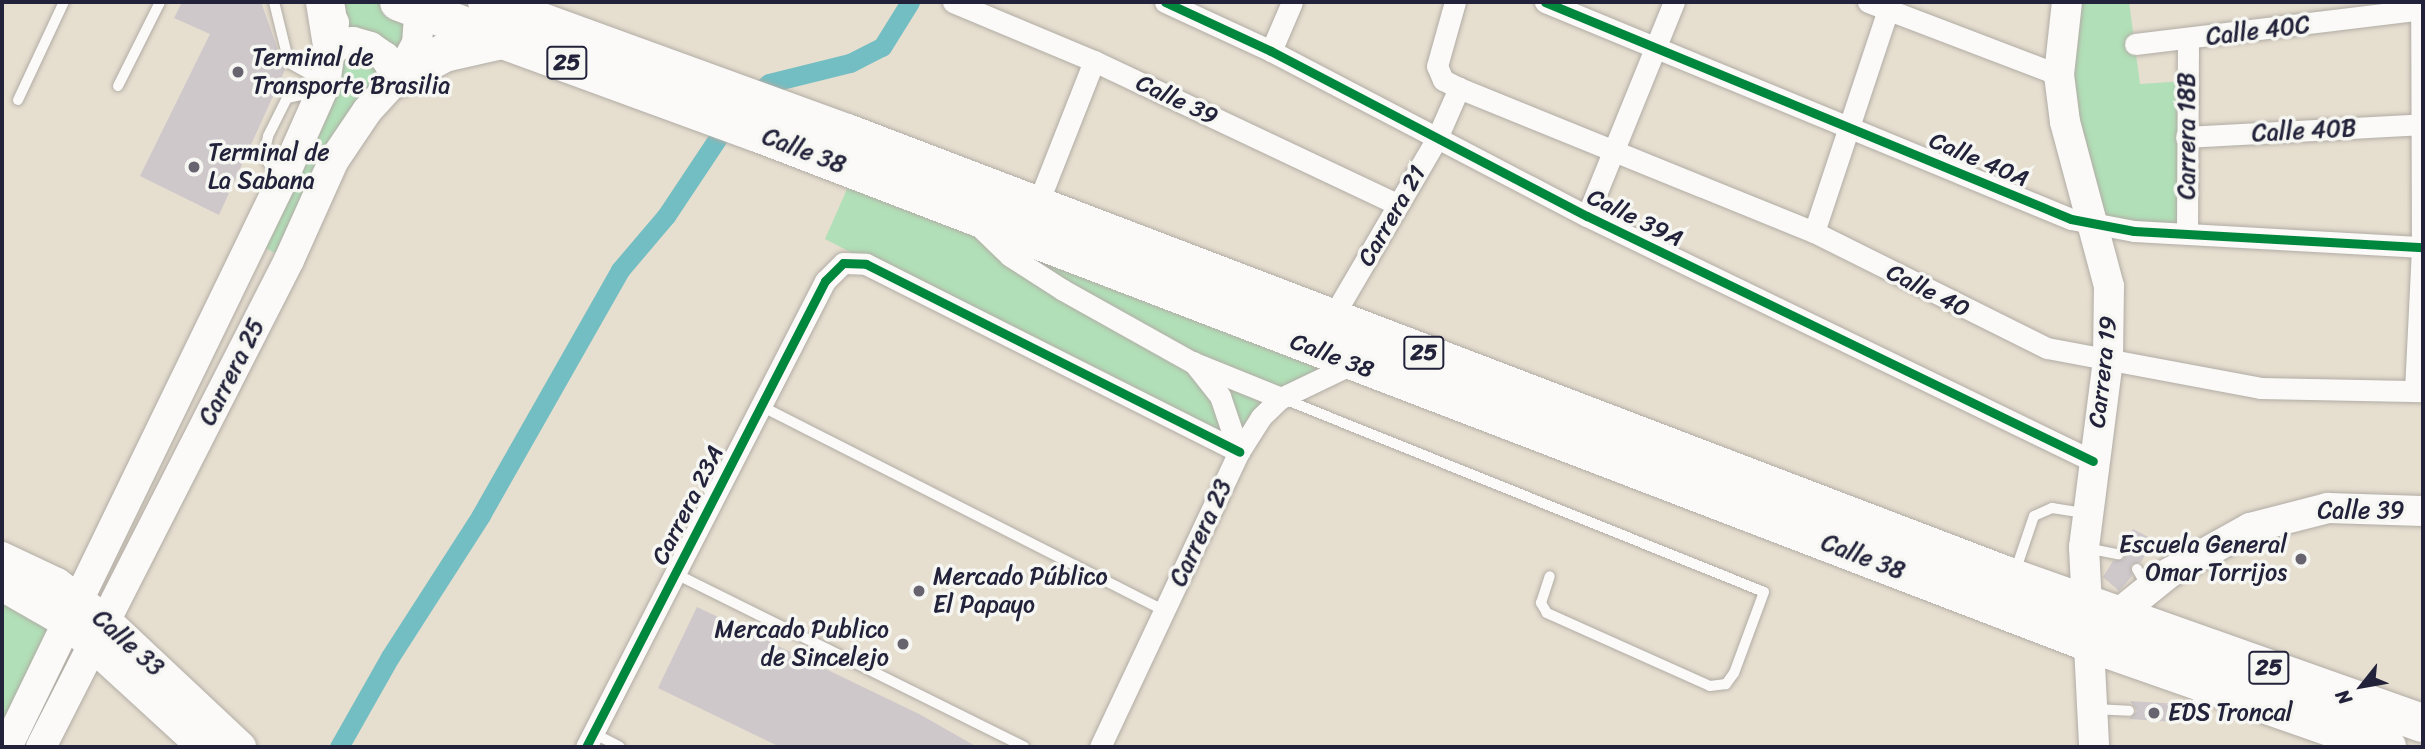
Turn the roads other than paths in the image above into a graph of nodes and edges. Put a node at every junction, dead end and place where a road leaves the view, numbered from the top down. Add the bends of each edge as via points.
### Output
1 (64, 2) edge
2 (160, 2) edge
3 (274, 2) edge
4 (325, 2) edge
5 (342, 2) edge
6 (487, 2) edge
7 (953, 2) edge
8 (1166, 2) edge
9 (1292, 2) edge
10 (1455, 2) edge
11 (1545, 2) edge
12 (1674, 2) edge
13 (2067, 2) edge
14 (413, 4) edge
15 (1878, 6) edge
16 (2422, 7) edge
17 (501, 40) junction
18 (2188, 40) junction
19 (2135, 44) dead end
20 (332, 45) junction
21 (1657, 47) junction
22 (1271, 51) junction
23 (1094, 61) junction
24 (2059, 75) junction
25 (398, 78) junction
26 (118, 86) dead end
27 (1459, 88) junction
28 (322, 93) junction
29 (19, 100) dead end
30 (717, 102) junction
31 (758, 118) junction
32 (2422, 124) edge
33 (1850, 126) junction
34 (2186, 137) junction
35 (1437, 138) junction
36 (1612, 149) junction
37 (1398, 205) junction
38 (1036, 208) junction
39 (1587, 216) junction
40 (970, 217) junction
41 (2093, 224) junction
42 (1814, 232) junction
43 (2187, 233) junction
44 (2422, 247) edge
45 (1332, 318) junction
46 (2108, 360) junction
47 (1192, 362) junction
48 (1352, 363) junction
49 (2419, 391) edge
50 (1281, 398) junction
51 (761, 406) junction
52 (1239, 452) junction
53 (2093, 461) junction
54 (2423, 511) edge
55 (2085, 513) junction
56 (2084, 547) junction
57 (2118, 554) dead end
58 (2, 556) edge
59 (674, 573) junction
60 (1550, 576) dead end
61 (2013, 578) junction
62 (2, 586) edge
63 (2101, 609) junction
64 (1165, 611) junction
65 (74, 612) junction
66 (100, 632) junction
67 (2087, 642) junction
68 (2205, 682) junction
69 (2091, 709) junction
70 (2130, 711) dead end
71 (2178, 715) dead end
72 (2423, 723) edge
73 (2324, 736) edge
74 (590, 740) edge
75 (7, 747) edge
76 (41, 747) edge
77 (202, 747) edge
78 (241, 747) edge
79 (620, 747) edge
80 (1024, 747) edge
81 (1100, 747) edge
82 (2094, 747) edge
83 (2387, 747) edge

1 - 29 lane
2 - 26 lane
3 - 28 lane via 289,63
4 - 20 highway
5 - 20 main road, Carrera 25
6 - 30 highway, Calle 38 / 25
7 - 23 street, Calle 39
8 - 22 street, Calle 39A
9 - 22 street
10 - 27 street via 1437,66 1443,80
11 - 21 street, Calle 40A
12 - 21 street
13 - 24 main road, Carrera 19
14 - 17 highway, Calle 38 / 25
14 - 25 main road, Carrera 25 via 417,44
15 - 24 street
15 - 33 street
16 - 18 street, Calle 40C
16 - 32 street
17 - 25 highway via 444,53
17 - 30 highway, Calle 38 / 25
18 - 19 street, Calle 40C
18 - 34 street, Carrera 18B
20 - 25 main road via 353,42 370,47 385,57
20 - 28 main road, Carrera 25
21 - 33 street, Calle 40A
21 - 36 street
22 - 35 street, Calle 39A
23 - 37 street, Calle 39
23 - 38 street
24 - 41 main road, Carrera 19 via 2071,152
25 - 66 main road, Carrera 25 via 367,111 334,160
27 - 35 street, Carrera 21
27 - 36 street, Calle 40
28 - 65 main road, Carrera 25
30 - 31 highway, Calle 38 / 25
31 - 38 highway, Calle 38 / 25
31 - 40 highway, Calle 38 / 25
32 - 34 street, Calle 40B
32 - 44 street
33 - 41 street, Calle 40A via 2050,211
33 - 42 street
34 - 43 street, Carrera 18B
35 - 37 street, Carrera 21
35 - 39 street, Calle 39A
36 - 39 street
36 - 42 street, Calle 40
37 - 45 street, Carrera 21
38 - 45 highway, Calle 38 / 25
39 - 53 street, Calle 39A
40 - 47 street via 1010,256
40 - 48 highway, Calle 38 / 25
41 - 43 street, Calle 40A
41 - 46 main road, Carrera 19 via 2109,286
42 - 46 street, Calle 40 via 2019,337 2047,348
43 - 44 street, Calle 40A
44 - 49 street
45 - 61 highway, Calle 38 / 25
46 - 49 street, Calle 40 via 2260,388
46 - 53 main road, Carrera 19
47 - 50 street
47 - 52 street via 1220,396
48 - 50 street, Carrera 23
48 - 67 highway, Calle 38 / 25
50 - 52 street, Carrera 23 via 1261,417
50 - 60 lane via 1764,592 1734,673 1726,684 1710,686 1547,613 1541,603
51 - 52 street, Carrera 23A via 825,281 843,263 866,264
51 - 59 street, Carrera 23A
51 - 64 lane
52 - 64 street, Carrera 23
53 - 55 main road, Carrera 19
54 - 63 main road, Calle 39 via 2358,506 2302,512 2142,578
55 - 56 main road, Carrera 19
55 - 61 lane via 2052,508 2034,516
56 - 57 lane
56 - 63 main road, Carrera 19
58 - 65 main road, Calle 33 via 57,583
59 - 74 street, Carrera 23A
59 - 80 lane
61 - 63 highway, Calle 38 / 25
62 - 65 main road, Calle 33 via 43,605
63 - 67 main road, Carrera 19
63 - 72 highway, Calle 38 / 25
64 - 81 street, Carrera 23
65 - 66 main road, Calle 33
65 - 75 main road, Carrera 25
66 - 76 main road, Carrera 25
66 - 77 main road, Calle 33
66 - 78 main road, Calle 33
67 - 68 highway, Calle 38 / 25
67 - 69 main road, Carrera 19
68 - 71 lane via 2194,710
68 - 73 highway, Calle 38 / 25
69 - 70 lane
69 - 82 main road, Carrera 19
73 - 83 highway, Calle 38 / 25
74 - 79 lane, Carrera 23A

